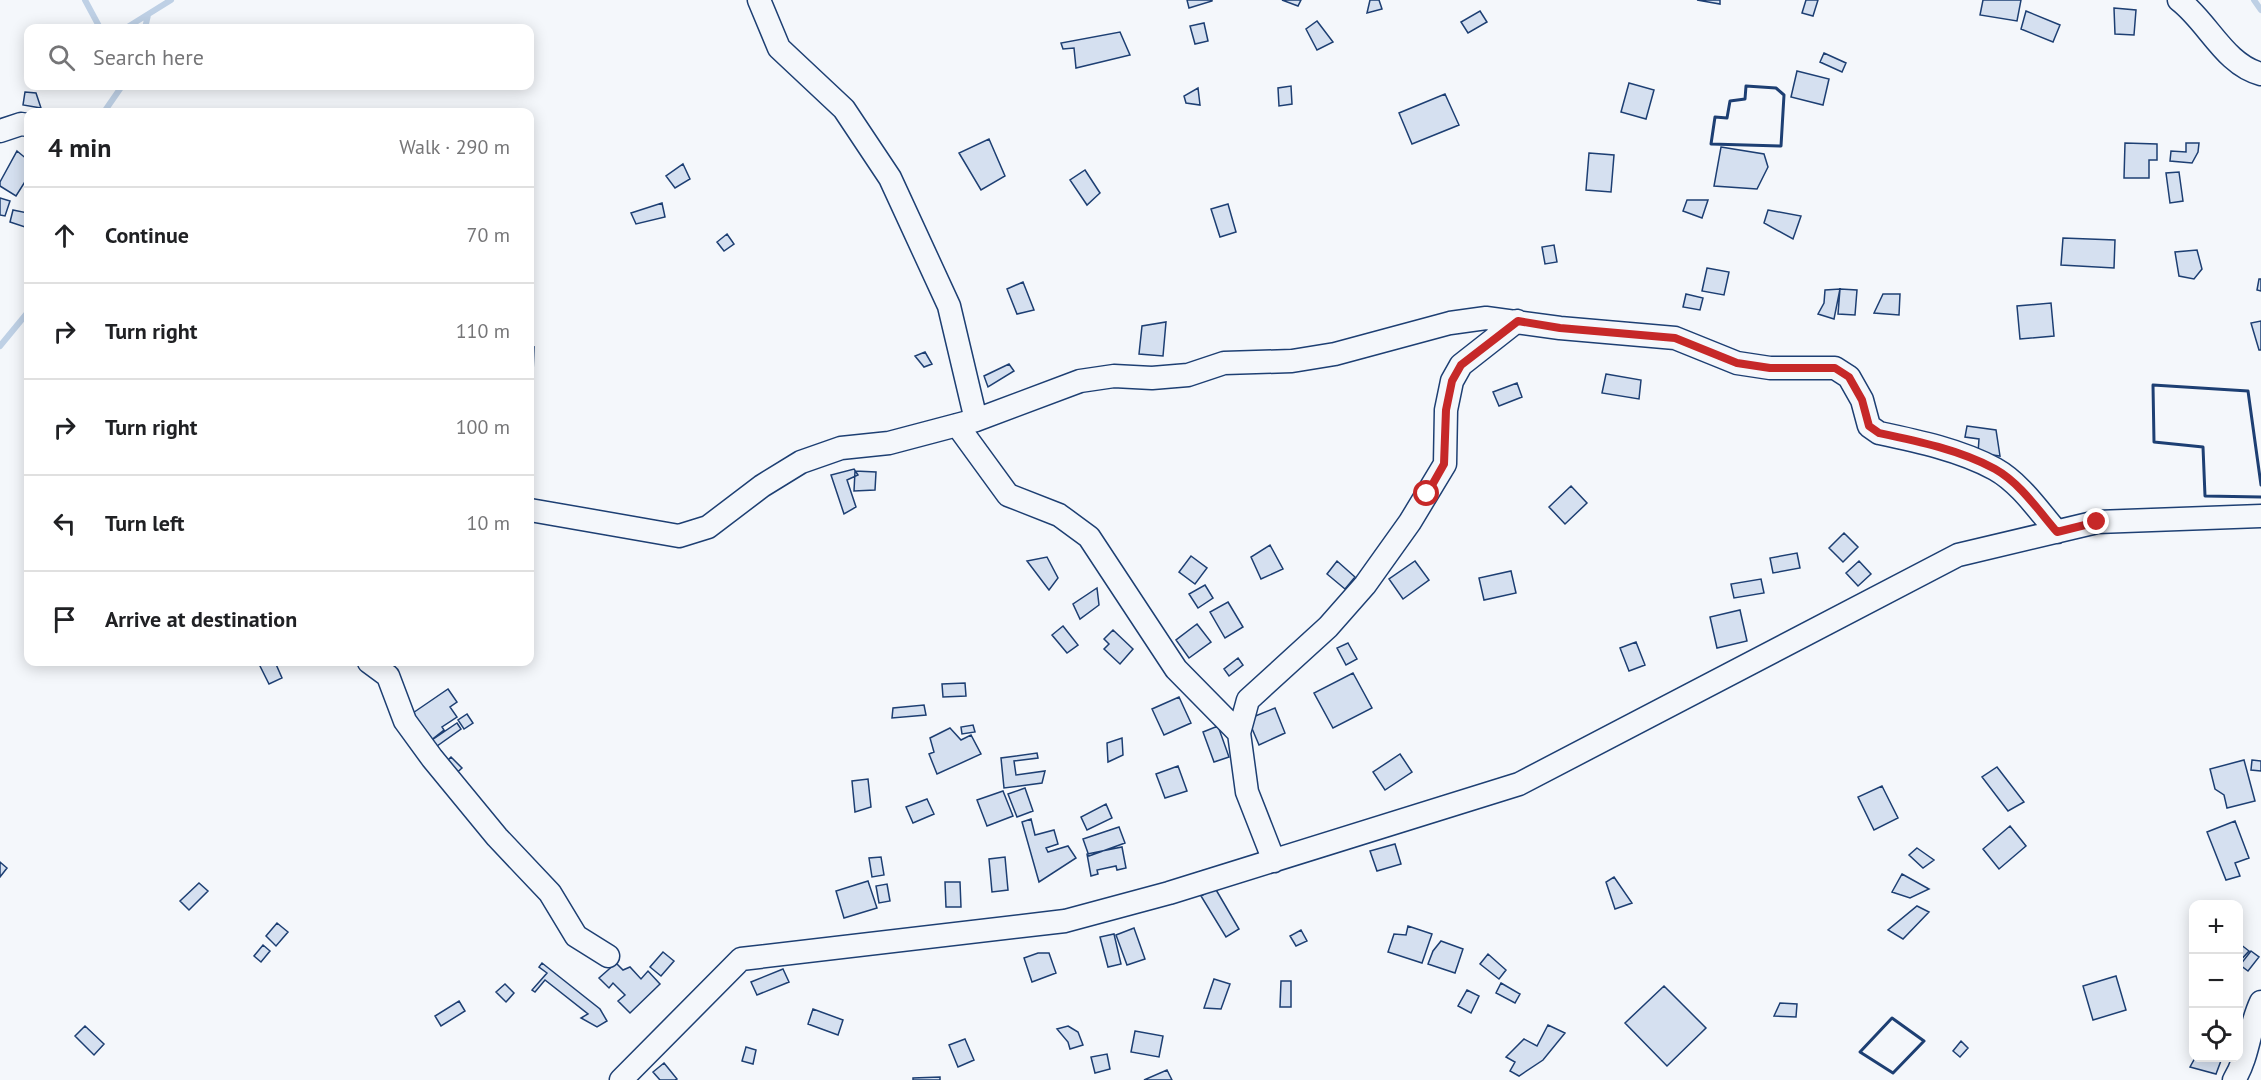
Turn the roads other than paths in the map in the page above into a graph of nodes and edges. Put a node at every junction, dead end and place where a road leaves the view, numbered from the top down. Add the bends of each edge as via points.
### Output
1 (759, 0) edge
2 (2179, 0) edge
3 (2261, 74) edge
4 (24, 124) edge
5 (0, 131) edge
6 (1518, 321) junction
7 (966, 422) junction
8 (534, 511) edge
9 (2261, 516) edge
10 (2057, 532) junction
11 (374, 666) edge
12 (1239, 733) junction
13 (1274, 861) junction
14 (608, 957) dead end
15 (2261, 1002) edge
16 (621, 1080) edge
17 (2234, 1080) edge

1 - 7 street via 779,48 844,109 890,178 949,306
2 - 3 street via 2244,69
4 - 5 street
6 - 7 street via 1486,318 1450,323 1335,354 1292,361 1224,363 1188,375 1114,376 1080,381
6 - 10 street via 1675,338 1737,363 1835,368 1849,377 1862,400 1869,426 1879,433 1956,453 1995,469 2016,486
6 - 12 street via 1461,365 1452,381 1446,410 1444,464 1410,522 1365,585 1328,627 1248,700
7 - 8 street via 889,442 841,448 801,462 708,527 679,536
7 - 12 street via 1008,495 1059,515 1089,537 1176,669
9 - 10 street via 2097,522
10 - 13 street via 1958,555 1519,784
11 - 14 street via 387,676 405,722 432,758 497,837 550,893 576,936
12 - 13 street via 1247,792
13 - 16 street via 1065,921 741,959
15 - 17 street via 2241,1069

